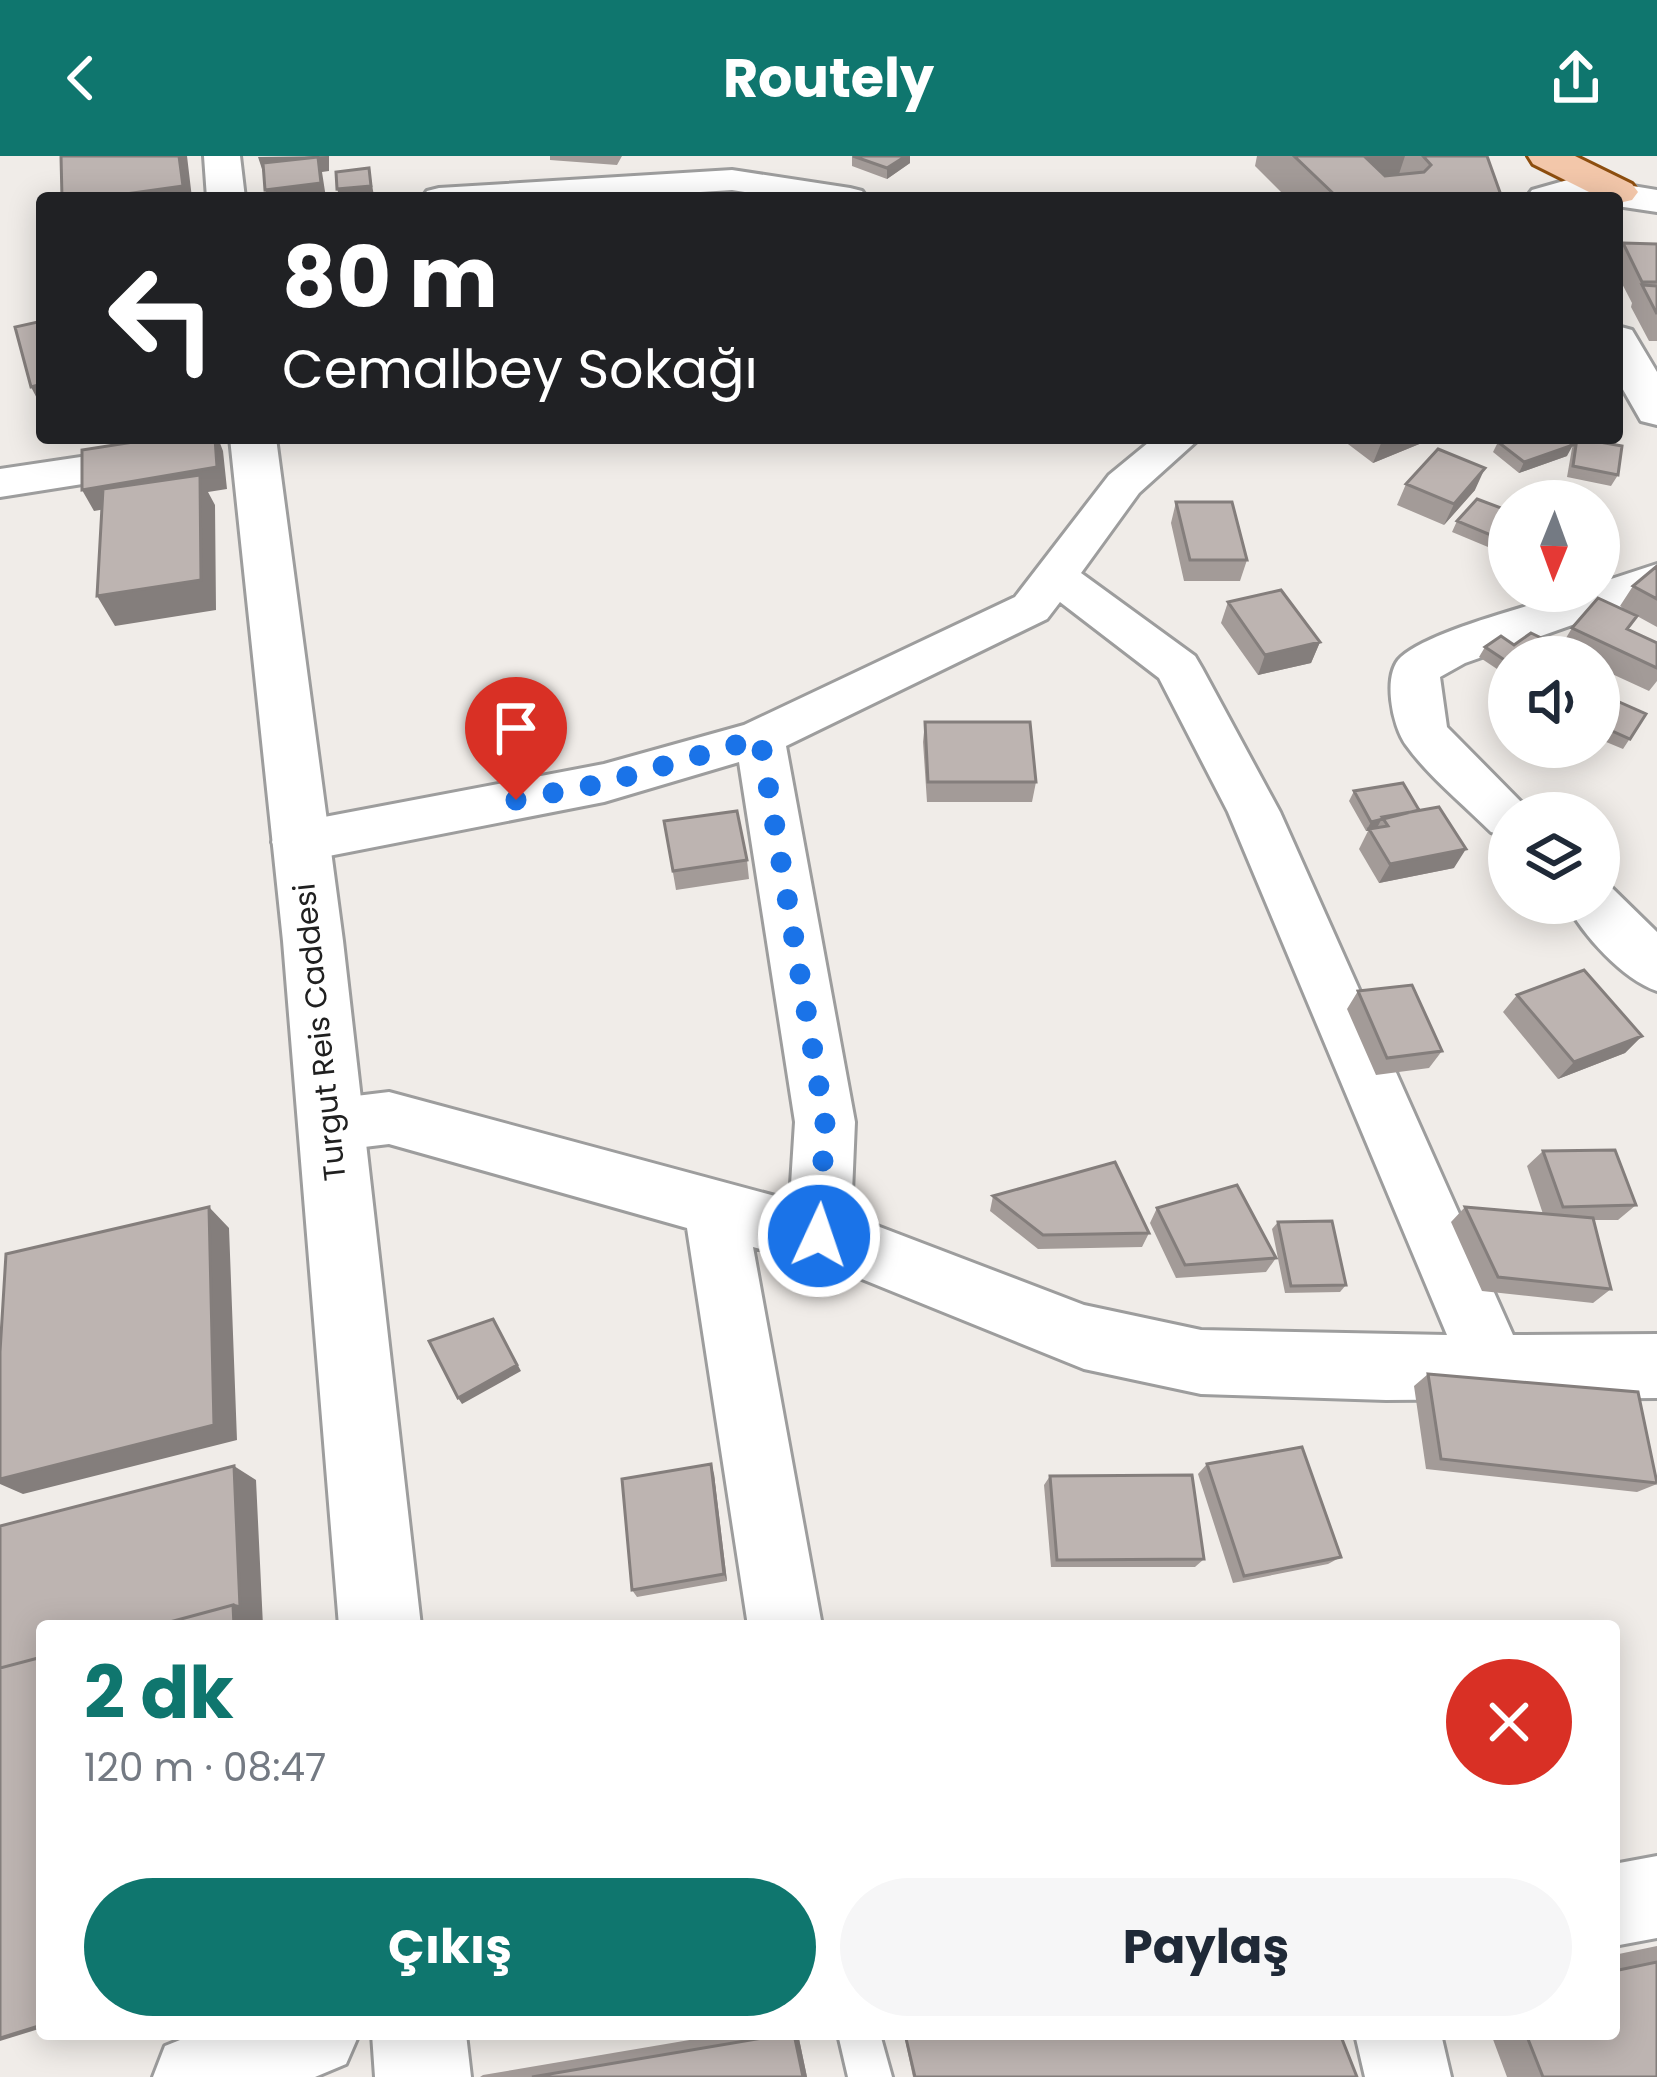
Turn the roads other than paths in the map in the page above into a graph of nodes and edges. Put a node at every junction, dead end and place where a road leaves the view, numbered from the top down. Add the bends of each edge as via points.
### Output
1 (222, 156) edge
2 (1522, 156) edge
3 (1546, 156) edge
4 (1596, 156) edge
5 (1637, 173) edge
6 (225, 192) edge
7 (599, 192) edge
8 (811, 192) edge
9 (1541, 192) edge
10 (1564, 192) edge
11 (1657, 201) edge
12 (1623, 350) edge
13 (1657, 412) edge
14 (236, 444) edge
15 (254, 444) edge
16 (1172, 444) edge
17 (0, 483) edge
18 (1054, 576) junction
19 (1657, 579) edge
20 (760, 738) junction
21 (1488, 797) edge
22 (298, 842) junction
23 (1613, 924) edge
24 (1657, 968) edge
25 (331, 1124) junction
26 (715, 1208) junction
27 (819, 1236) junction
28 (1493, 1366) junction
29 (1657, 1366) edge
30 (379, 1620) edge
31 (784, 1620) edge
32 (1657, 1897) edge
33 (1620, 1904) edge
34 (299, 2040) edge
35 (420, 2040) edge
36 (861, 2040) edge
37 (1399, 2040) edge
38 (196, 2077) edge
39 (423, 2077) edge
40 (870, 2077) edge
41 (1408, 2077) edge

1 - 6 street
2 - 9 main road
3 - 5 main road
4 - 5 main road
5 - 10 street
5 - 11 street
7 - 8 street via 732,180
12 - 13 street
14 - 17 street
15 - 22 street, Turgut Reis Caddesi
16 - 18 street via 1124,484
18 - 20 street via 1031,608
18 - 28 street via 1178,668 1254,812
19 - 21 street via 1417,669 1424,734
20 - 22 street via 604,783
20 - 27 street via 825,1122
22 - 25 street, Turgut Reis Caddesi
23 - 24 street
25 - 26 street via 389,1118
25 - 30 street, Turgut Reis Caddesi
26 - 27 street
26 - 31 street
27 - 28 street via 1084,1337 1201,1362
28 - 29 street
32 - 33 street
34 - 38 street
35 - 39 street
36 - 40 lane
37 - 41 street

